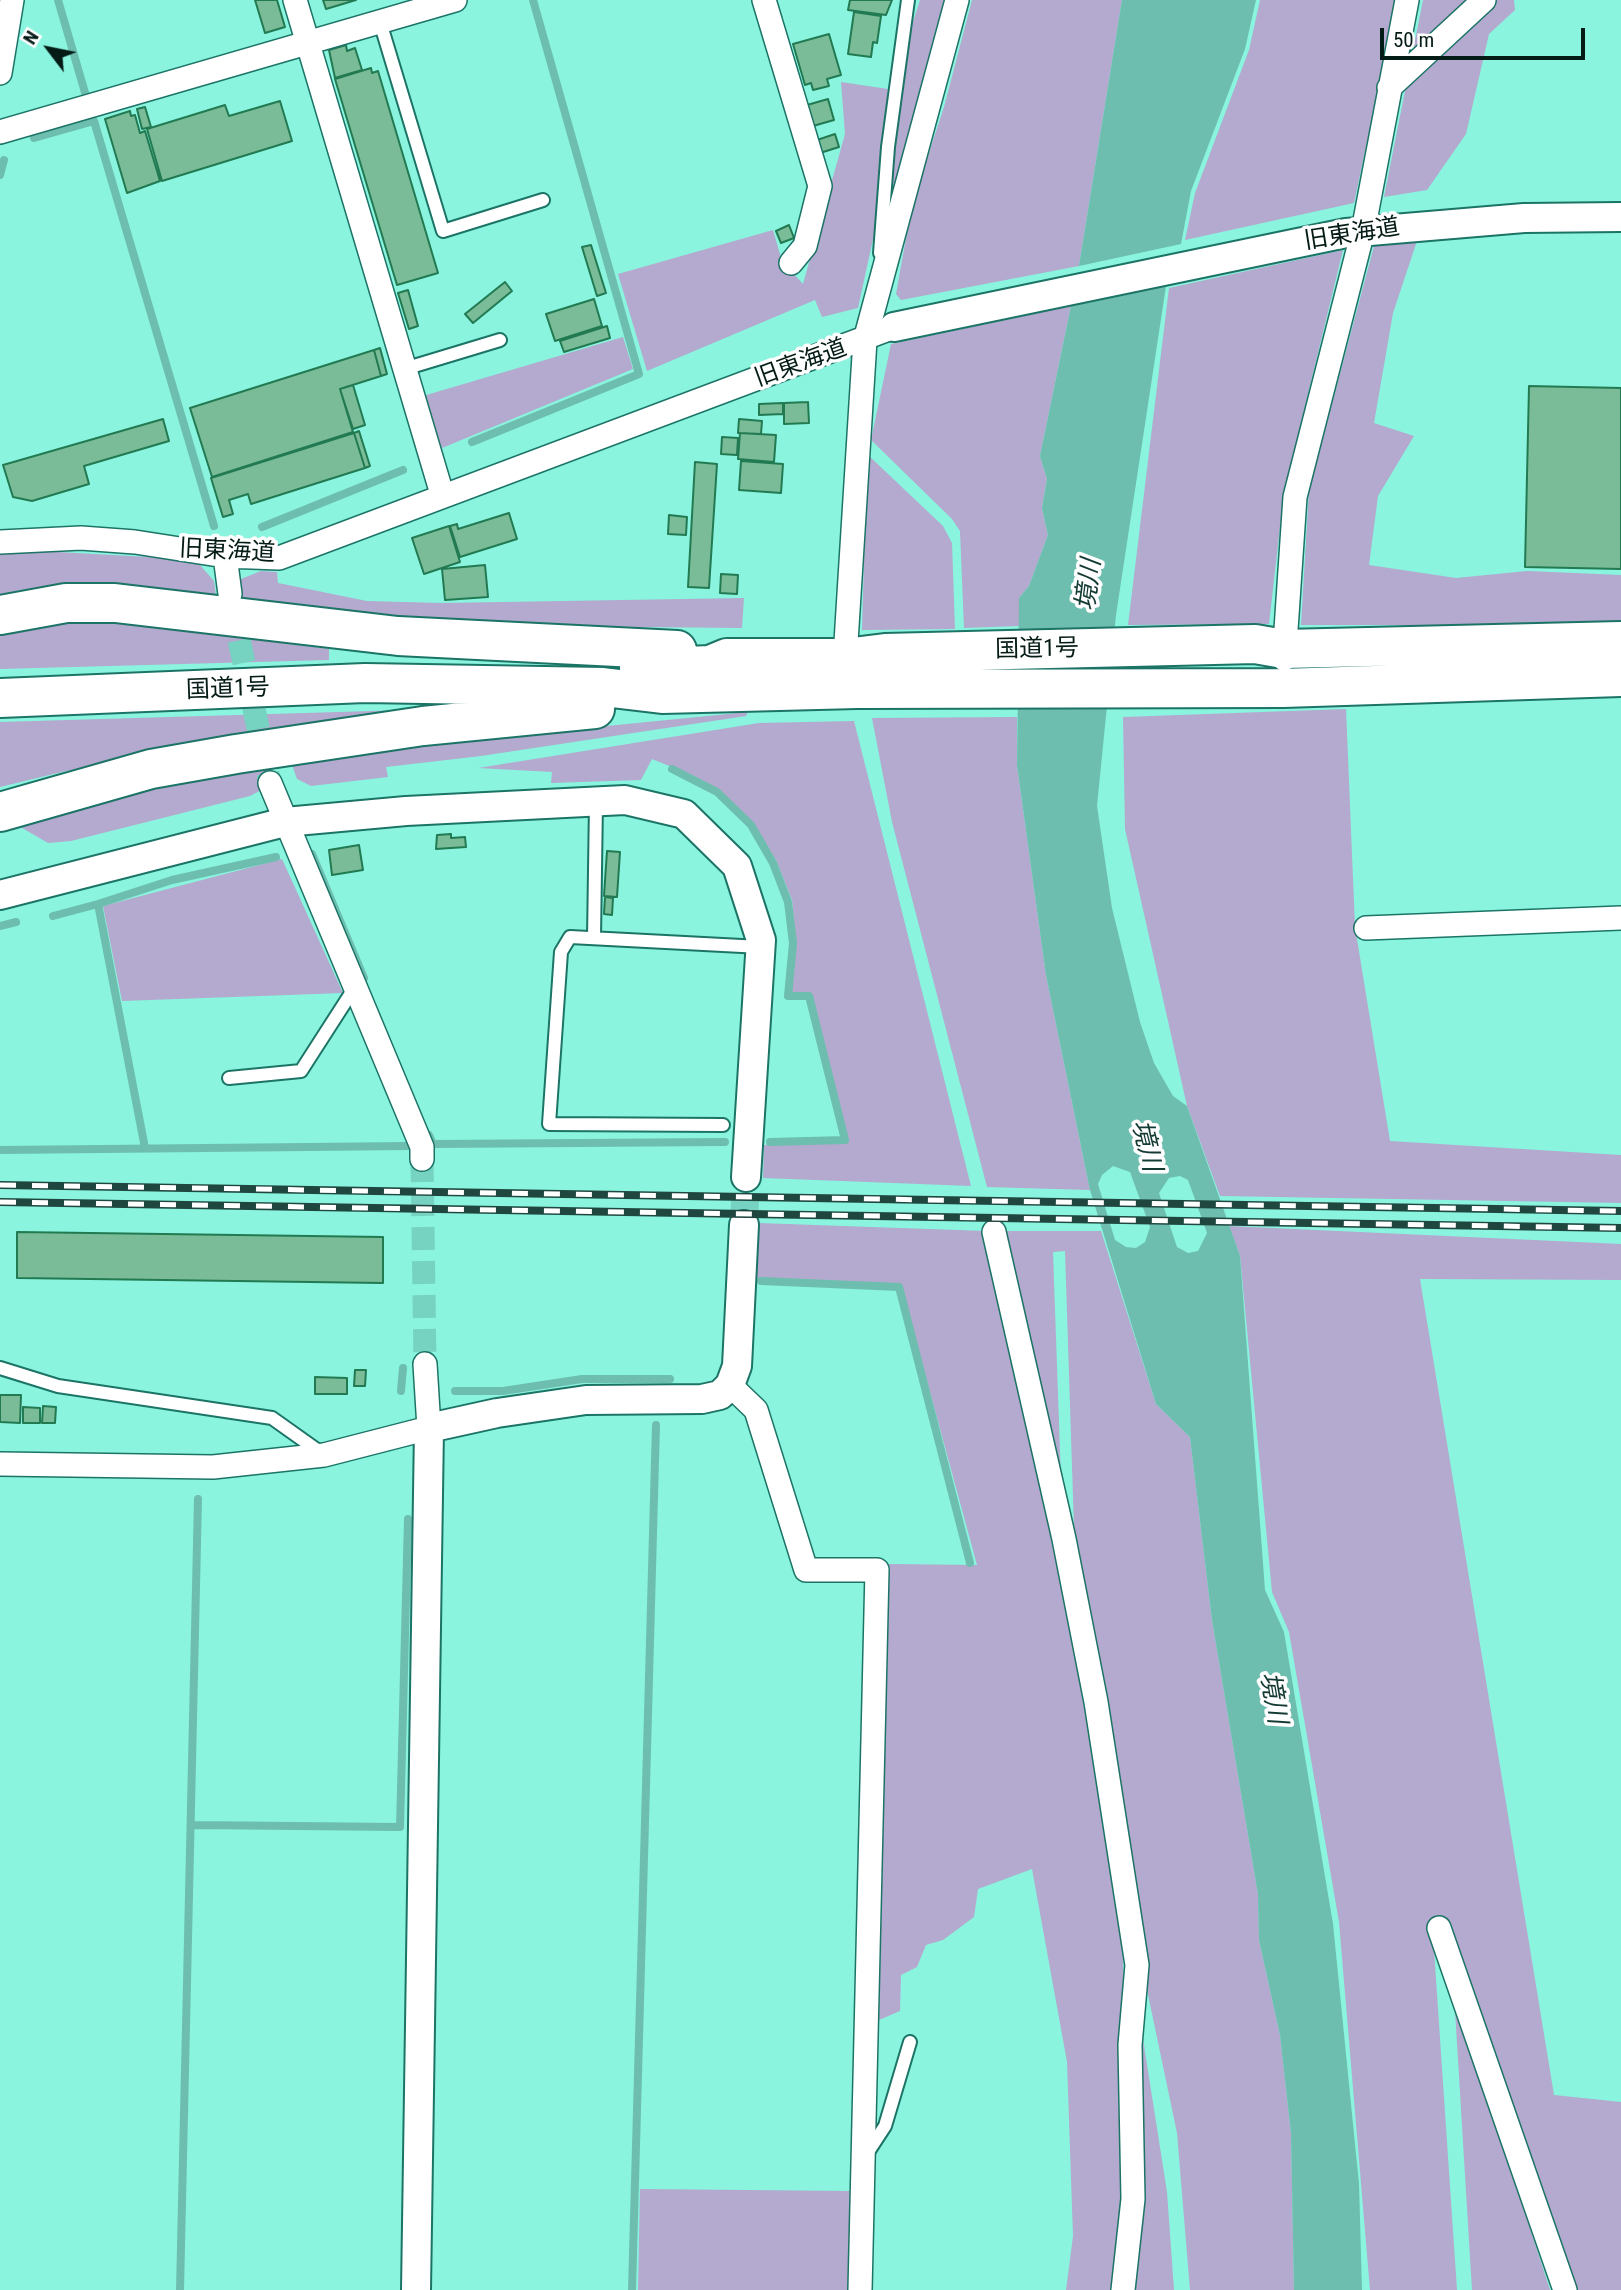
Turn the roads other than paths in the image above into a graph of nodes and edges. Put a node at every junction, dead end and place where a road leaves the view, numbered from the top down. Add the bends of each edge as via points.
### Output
1 (12, 0) edge
2 (295, 0) edge
3 (455, 0) edge
4 (764, 0) edge
5 (908, 0) edge
6 (957, 0) edge
7 (1407, 0) edge
8 (1484, 0) edge
9 (380, 22) junction
10 (308, 44) junction
11 (0, 74) edge
12 (1389, 88) junction
13 (0, 132) edge
14 (542, 200) dead end
15 (1621, 217) edge
16 (1355, 232) junction
17 (791, 263) dead end
18 (884, 319) junction
19 (499, 340) dead end
20 (865, 340) junction
21 (404, 369) junction
22 (442, 494) junction
23 (0, 542) edge
24 (225, 556) junction
25 (230, 594) tunnel mouth
26 (0, 615) edge
27 (1621, 641) edge
28 (1270, 647) junction
29 (727, 658) junction
30 (845, 658) junction
31 (884, 671) junction
32 (1621, 677) edge
33 (456, 682) junction
34 (1268, 687) junction
35 (662, 694) junction
36 (0, 698) edge
37 (270, 783) tunnel mouth
38 (596, 801) junction
39 (8, 809) edge
40 (285, 822) junction
41 (0, 895) edge
42 (1621, 918) edge
43 (1366, 928) dead end
44 (594, 938) junction
45 (761, 947) junction
46 (355, 987) junction
47 (229, 1078) dead end
48 (723, 1125) dead end
49 (422, 1159) tunnel mouth
50 (746, 1177) tunnel mouth
51 (744, 1225) tunnel mouth
52 (994, 1232) dead end
53 (425, 1364) tunnel mouth
54 (0, 1368) edge
55 (730, 1385) junction
56 (429, 1428) junction
57 (324, 1455) junction
58 (0, 1464) edge
59 (1439, 1928) dead end
60 (911, 2042) dead end
61 (864, 2158) junction
62 (416, 2290) edge
63 (860, 2290) edge
64 (1123, 2290) edge
65 (1565, 2290) edge

1 - 11 street
2 - 10 street
3 - 9 street
4 - 17 street via 820,186 805,246
5 - 18 lane via 888,147
6 - 18 street
7 - 12 street
8 - 12 street
9 - 10 street
9 - 14 lane via 443,231
10 - 13 street
10 - 21 street
12 - 16 street
15 - 16 street, 旧東海道 via 1524,218
16 - 18 street, 旧東海道
16 - 28 street via 1295,497
18 - 20 street, 旧東海道
19 - 21 lane
20 - 22 street, 旧東海道
20 - 30 street
21 - 22 street
22 - 24 street, 旧東海道 via 279,558
23 - 24 street, 旧東海道 via 81,538
24 - 25 street
26 - 29 highway via 66,603 115,603 398,636 658,646
27 - 28 highway, 国道1号
28 - 31 highway, 国道1号
28 - 34 street
29 - 30 highway, 国道1号
29 - 33 highway, 国道1号 via 710,666 554,672
30 - 31 highway, 国道1号
31 - 34 highway, 国道1号
31 - 35 highway, 国道1号
32 - 34 highway, 国道1号
33 - 35 highway, 国道1号 via 551,689 603,687
33 - 36 highway, 国道1号
35 - 39 highway via 586,711 424,726 236,754 151,769
37 - 40 street
38 - 40 street
38 - 44 lane
38 - 45 street via 625,800 684,814 737,866
40 - 41 street
40 - 46 street
42 - 43 street
44 - 45 lane
44 - 48 lane via 569,937 561,952 549,1124
45 - 50 street
46 - 47 lane via 301,1071
46 - 49 street via 422,1147
51 - 55 street via 737,1366
52 - 64 street via 1064,1539 1137,1965 1130,2045 1133,2199
53 - 56 street
54 - 57 lane via 58,1386 272,1418
55 - 56 street via 720,1395 702,1399 586,1400
55 - 61 street via 756,1410 806,1570 877,1570
56 - 57 street
56 - 62 street
57 - 58 street via 213,1467
59 - 65 street
60 - 61 lane via 885,2126
61 - 63 street

